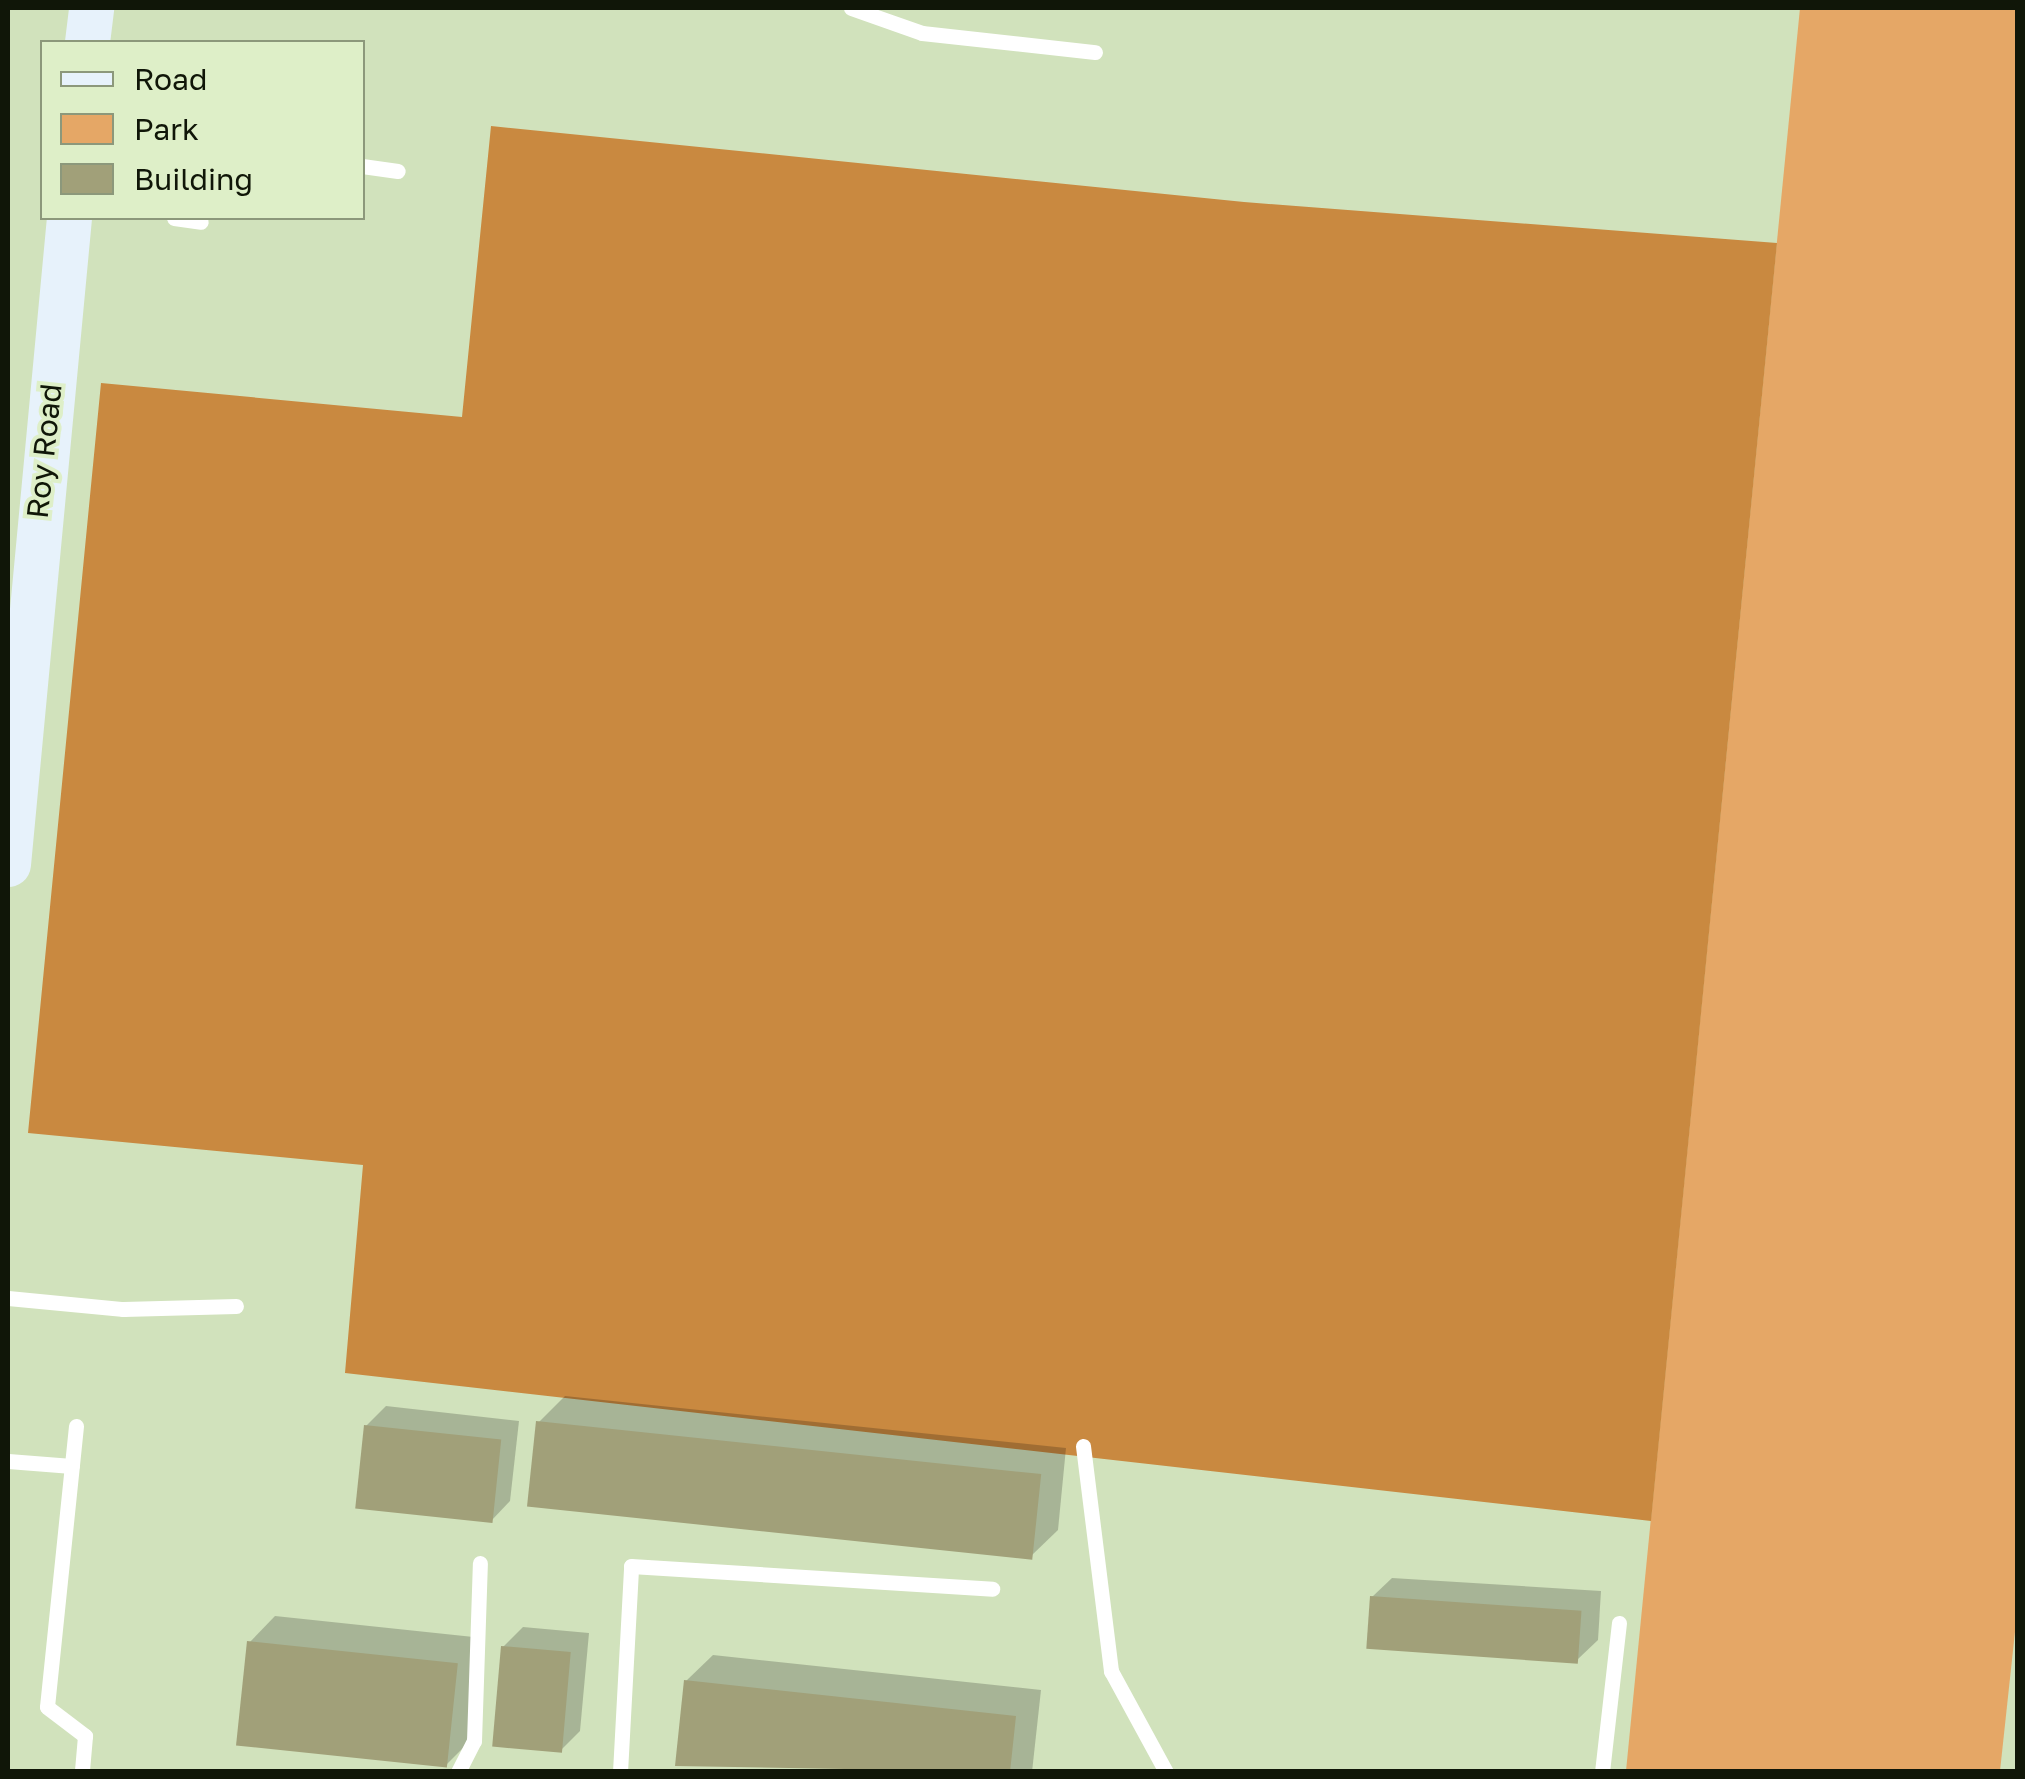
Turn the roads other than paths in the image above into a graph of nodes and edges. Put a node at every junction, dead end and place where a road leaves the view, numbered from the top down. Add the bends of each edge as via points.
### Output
1 (91, 8) edge
2 (851, 8) edge
3 (87, 40) edge
4 (1095, 52) dead end
5 (365, 166) edge
6 (398, 171) dead end
7 (69, 220) edge
8 (188, 220) edge
9 (201, 222) dead end
10 (15, 683) edge
11 (8, 864) edge
12 (8, 1298) edge
13 (236, 1306) dead end
14 (76, 1426) dead end
15 (1083, 1446) dead end
16 (8, 1460) edge
17 (72, 1466) junction
18 (480, 1563) dead end
19 (992, 1588) dead end
20 (1619, 1622) dead end
21 (82, 1772) edge
22 (458, 1772) edge
23 (620, 1772) edge
24 (1166, 1772) edge
25 (1602, 1772) edge

1 - 3 street
2 - 4 lane via 922,33
5 - 6 lane
7 - 10 street, Roy Road
8 - 9 lane
10 - 11 street, Roy Road
12 - 13 lane via 123,1309
14 - 17 lane
15 - 24 lane via 1110,1671
16 - 17 lane
17 - 21 lane via 48,1707 85,1736
18 - 22 lane via 474,1740
19 - 23 lane via 631,1566
20 - 25 lane

